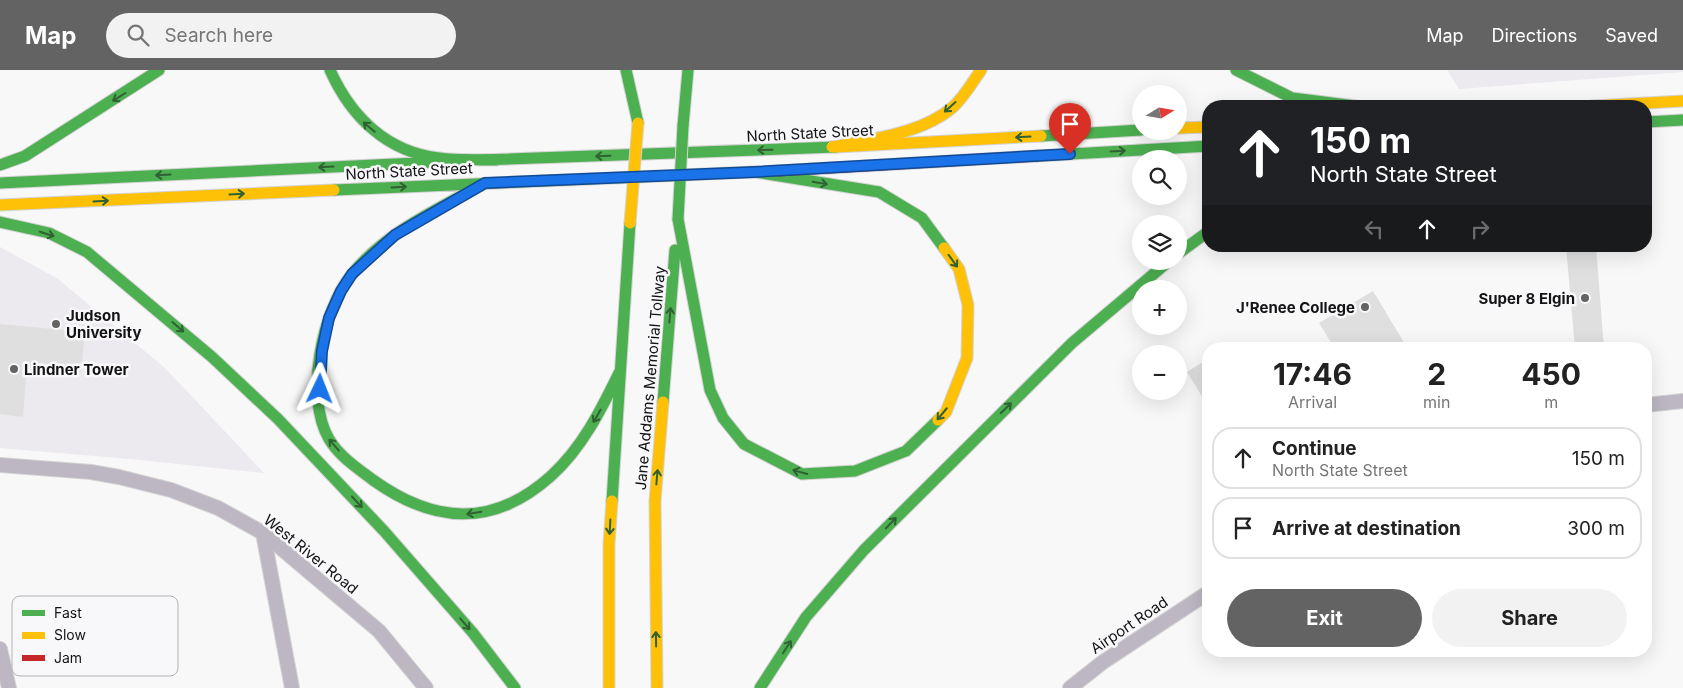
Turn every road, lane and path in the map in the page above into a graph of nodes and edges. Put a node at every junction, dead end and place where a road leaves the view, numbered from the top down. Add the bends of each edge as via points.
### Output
1 (159, 70) edge
2 (330, 70) edge
3 (626, 70) edge
4 (688, 70) edge
5 (980, 70) edge
6 (1236, 70) edge
7 (641, 79) dead end
8 (1308, 100) edge
9 (1683, 101) edge
10 (1652, 103) edge
11 (1683, 120) edge
12 (1652, 122) edge
13 (638, 123) junction
14 (1202, 127) edge
15 (1188, 128) edge
16 (1132, 130) edge
17 (1202, 146) edge
18 (832, 147) junction
19 (497, 160) junction
20 (0, 165) edge
21 (755, 172) junction
22 (0, 183) edge
23 (485, 183) junction
24 (0, 205) edge
25 (678, 219) junction
26 (0, 222) edge
27 (1202, 236) edge
28 (1187, 247) edge
29 (1158, 270) edge
30 (619, 373) junction
31 (1683, 401) edge
32 (1652, 404) edge
33 (0, 465) edge
34 (263, 533) junction
35 (1202, 597) edge
36 (0, 649) edge
37 (9, 688) edge
38 (292, 688) edge
39 (426, 688) edge
40 (515, 688) edge
41 (609, 688) edge
42 (657, 688) edge
43 (760, 688) edge
44 (1070, 688) edge

1 -> 20 main road via 25,156
19 -> 2 main road via 432,158 390,143 350,108
3 - 13 main road
4 - 25 main road, Jane Addams Memorial Tollway, bridge
5 -> 18 main road via 971,86 948,112 888,135
6 - 8 main road via 1292,98
7 - 13 main road, Jane Addams Memorial Tollway
9 - 10 main road
11 - 12 main road
13 - 30 main road, Jane Addams Memorial Tollway, bridge
14 - 15 main road
16 -> 18 main road, North State Street
21 -> 17 main road, North State Street
18 -> 19 main road, North State Street
19 -> 22 main road, North State Street
21 - 23 main road, North State Street
21 -> 25 main road via 879,192 922,218 959,269 968,305 967,358 946,412 906,451 855,471 802,474 744,444 722,418 710,390
24 -> 23 main road, North State Street
30 -> 23 main road via 596,419 564,462 528,493 486,511 456,516 416,506 360,470 329,440 322,425 320,407 322,351 329,318 341,291 366,259 395,235
42 -> 25 main road, Jane Addams Memorial Tollway via 655,501
26 -> 40 main road via 49,233 87,252 212,357 278,419 384,531 473,633
27 - 28 main road
43 -> 29 main road via 806,617 864,550 1072,343
30 -> 41 main road, Jane Addams Memorial Tollway via 610,544
31 - 32 street
33 - 34 street, West River Road via 90,472 143,482 194,498
34 - 38 street
34 - 39 street, West River Road via 379,632
35 - 44 street, Airport Road
36 - 37 street

